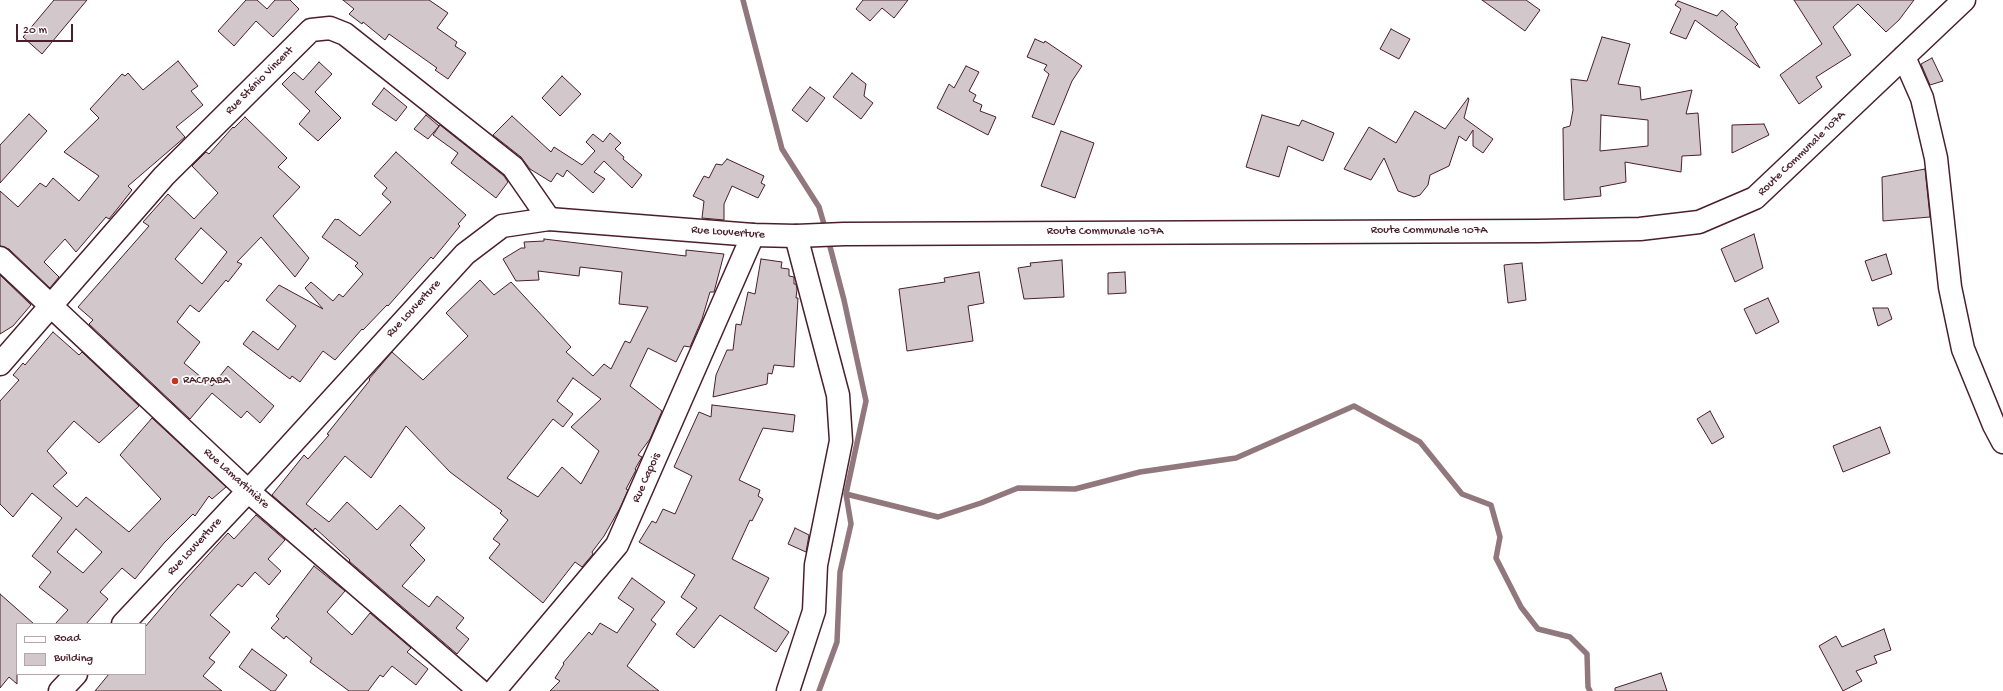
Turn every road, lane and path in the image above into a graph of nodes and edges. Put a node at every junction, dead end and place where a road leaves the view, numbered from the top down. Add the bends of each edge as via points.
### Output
1 (1964, 0) edge
2 (1904, 57) junction
3 (549, 219) junction
4 (753, 235) junction
5 (802, 235) junction
6 (0, 258) edge
7 (51, 305) junction
8 (0, 364) edge
9 (2003, 442) edge
10 (248, 491) junction
11 (124, 623) edge
12 (75, 675) edge
13 (60, 691) edge
14 (480, 691) edge
15 (494, 691) edge
16 (788, 691) edge

1 - 2 street, Route Communale 107A
2 - 5 street, Route Communale 107A via 1755,198 1699,222 1640,229 1546,231
2 - 9 street via 1922,98 1936,158 1950,287 1963,350
3 - 4 street, Rue Louverture
3 - 7 street, Rue Sténio Vincent via 513,167 345,34 330,28 311,30 164,176
3 - 10 street, Rue Louverture via 502,226 465,254
4 - 5 street, Rue Louverture
4 - 15 street, Rue Capois via 617,545
5 - 16 street via 838,395 841,441 816,565 814,611
6 - 7 street, Rue Lamartinière
7 - 8 street, Rue Sténio Vincent
7 - 10 street, Rue Lamartinière
10 - 11 street, Rue Louverture
10 - 14 street, Rue Lamartinière
12 - 13 street

